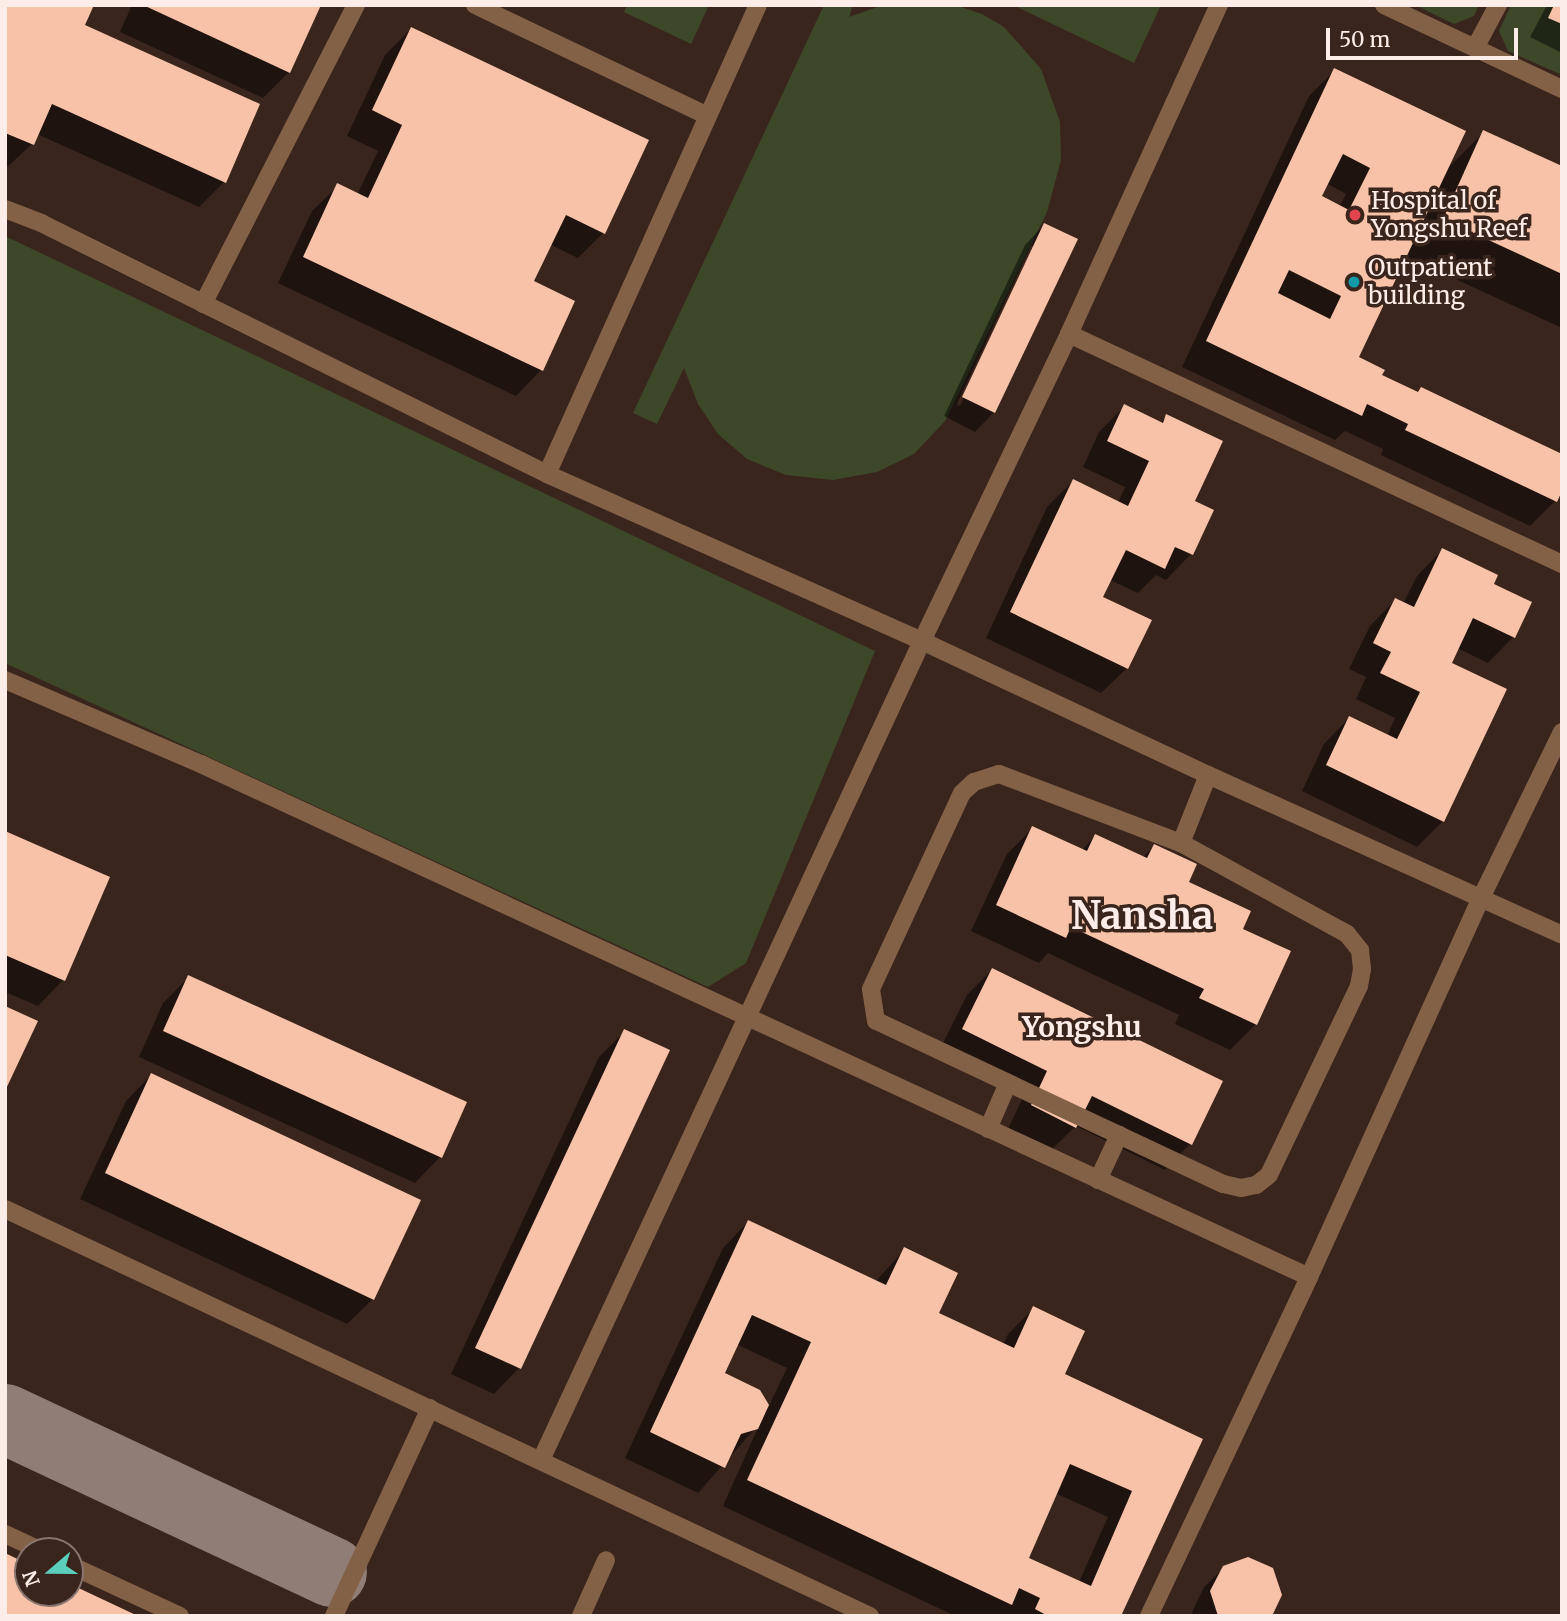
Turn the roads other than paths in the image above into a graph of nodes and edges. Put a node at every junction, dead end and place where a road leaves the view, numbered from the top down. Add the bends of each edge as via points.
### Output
1 (356, 5) edge
2 (475, 5) edge
3 (758, 5) edge
4 (1219, 5) edge
5 (1384, 5) edge
6 (1499, 5) edge
7 (1475, 48) junction
8 (1562, 89) edge
9 (706, 115) junction
10 (5, 209) edge
11 (203, 304) junction
12 (1069, 334) junction
13 (547, 474) junction
14 (1562, 564) edge
15 (922, 641) junction
16 (5, 680) edge
17 (1562, 732) edge
18 (1208, 775) junction
19 (1181, 843) junction
20 (1480, 900) junction
21 (1562, 935) edge
22 (748, 1018) junction
23 (1008, 1083) junction
24 (988, 1129) junction
25 (1119, 1135) junction
26 (1098, 1180) junction
27 (5, 1209) edge
28 (1308, 1277) junction
29 (430, 1408) junction
30 (541, 1460) junction
31 (606, 1560) dead end
32 (84, 1571) edge
33 (180, 1616) edge
34 (334, 1616) edge
35 (581, 1616) edge
36 (870, 1616) edge
37 (1149, 1616) edge

1 - 11 street
2 - 9 street
3 - 9 street
4 - 12 street
5 - 7 street
6 - 7 street
7 - 8 street
9 - 13 street
10 - 11 street
11 - 13 street
12 - 14 street
12 - 15 street
13 - 15 street
15 - 18 street
15 - 22 street
16 - 22 street via 201,764
17 - 20 street
18 - 19 street
18 - 20 street
19 - 23 street via 999,774 974,782 962,793 871,989 873,1006 876,1021
19 - 25 street via 1347,934 1360,950 1359,986 1269,1175 1256,1185 1223,1184
20 - 21 street
20 - 28 street
22 - 24 street
22 - 30 street
23 - 24 street
23 - 25 street
24 - 26 street
25 - 26 street
26 - 28 street
27 - 29 street
28 - 37 street
29 - 30 street
29 - 34 street
30 - 36 street
31 - 35 street
32 - 33 street

